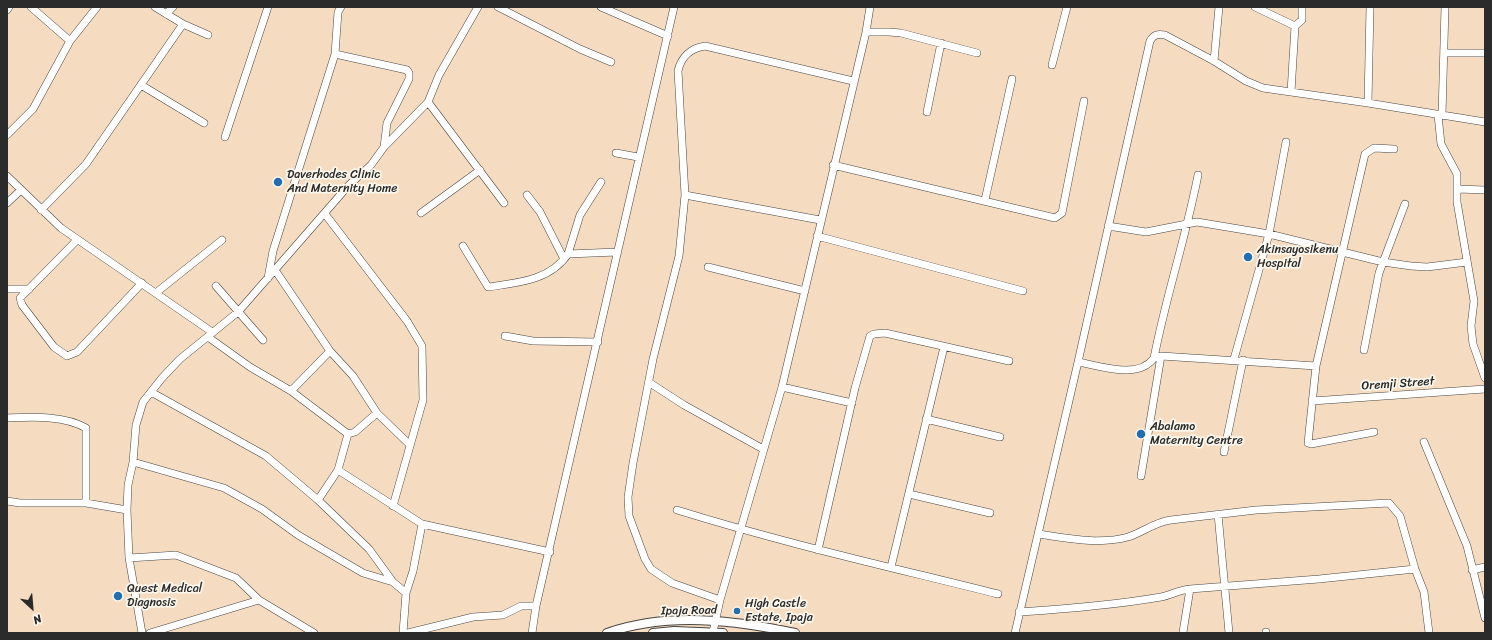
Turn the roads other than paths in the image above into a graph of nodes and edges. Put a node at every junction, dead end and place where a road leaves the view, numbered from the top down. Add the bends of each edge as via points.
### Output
1 (9, 7) edge
2 (31, 7) edge
3 (97, 7) edge
4 (155, 7) edge
5 (173, 7) edge
6 (268, 7) edge
7 (478, 7) edge
8 (498, 7) edge
9 (601, 7) edge
10 (674, 7) edge
11 (870, 7) edge
12 (1067, 7) edge
13 (1219, 7) edge
14 (1255, 7) edge
15 (1302, 7) edge
16 (1370, 7) edge
17 (1445, 7) edge
18 (338, 9) edge
19 (7, 10) edge
20 (166, 14) junction
21 (183, 24) junction
22 (1295, 26) junction
23 (866, 32) junction
24 (208, 35) dead end
25 (668, 36) junction
26 (70, 41) junction
27 (941, 44) junction
28 (977, 53) dead end
29 (1445, 53) junction
30 (1485, 53) edge
31 (335, 54) junction
32 (1214, 61) junction
33 (611, 62) dead end
34 (1052, 65) dead end
35 (1012, 79) dead end
36 (854, 81) junction
37 (140, 85) junction
38 (1291, 92) junction
39 (1084, 101) dead end
40 (428, 102) junction
41 (1368, 103) junction
42 (927, 112) dead end
43 (1440, 115) junction
44 (1485, 122) edge
45 (204, 123) dead end
46 (7, 135) edge
47 (225, 137) dead end
48 (1286, 142) dead end
49 (384, 147) junction
50 (1394, 149) dead end
51 (616, 153) dead end
52 (638, 157) junction
53 (834, 165) junction
54 (480, 170) junction
55 (1198, 175) dead end
56 (7, 176) edge
57 (601, 182) dead end
58 (1458, 189) junction
59 (21, 190) junction
60 (1485, 190) edge
61 (526, 195) dead end
62 (685, 195) junction
63 (985, 200) junction
64 (7, 203) edge
65 (504, 203) dead end
66 (1405, 204) dead end
67 (41, 210) junction
68 (421, 213) dead end
69 (325, 214) junction
70 (820, 220) junction
71 (1188, 223) junction
72 (1108, 226) junction
73 (1269, 234) junction
74 (817, 236) junction
75 (77, 240) junction
76 (222, 240) dead end
77 (463, 246) dead end
78 (616, 252) junction
79 (1343, 252) junction
80 (566, 257) junction
81 (1383, 262) junction
82 (1467, 262) junction
83 (708, 267) dead end
84 (275, 270) junction
85 (268, 278) junction
86 (142, 283) junction
87 (216, 286) dead end
88 (7, 289) edge
89 (29, 289) junction
90 (805, 290) junction
91 (1024, 291) dead end
92 (157, 292) junction
93 (238, 312) junction
94 (210, 334) junction
95 (505, 336) dead end
96 (263, 340) dead end
97 (598, 342) junction
98 (944, 347) junction
99 (1364, 350) dead end
100 (330, 351) junction
101 (1157, 357) junction
102 (1234, 360) junction
103 (1243, 360) junction
104 (1009, 361) dead end
105 (1078, 362) junction
106 (1316, 366) junction
107 (1485, 378) edge
108 (650, 383) junction
109 (782, 387) junction
110 (1485, 389) edge
111 (151, 392) junction
112 (292, 392) junction
113 (1312, 401) junction
114 (852, 403) junction
115 (377, 413) junction
116 (7, 418) edge
117 (926, 420) junction
118 (1374, 432) dead end
119 (348, 434) junction
120 (1000, 437) dead end
121 (1424, 442) dead end
122 (410, 445) junction
123 (763, 449) junction
124 (1224, 452) dead end
125 (133, 462) junction
126 (338, 470) junction
127 (1141, 476) dead end
128 (909, 494) junction
129 (318, 500) junction
130 (7, 501) edge
131 (86, 503) junction
132 (393, 506) junction
133 (127, 510) junction
134 (677, 510) dead end
135 (990, 513) dead end
136 (1218, 514) junction
137 (422, 524) junction
138 (741, 530) junction
139 (1038, 534) junction
140 (818, 550) junction
141 (550, 552) junction
142 (130, 558) junction
143 (1485, 567) edge
144 (892, 568) junction
145 (1415, 569) junction
146 (1472, 570) junction
147 (393, 582) junction
148 (1224, 586) junction
149 (1190, 589) junction
150 (406, 593) junction
151 (998, 594) dead end
152 (259, 600) junction
153 (720, 600) junction
154 (536, 606) junction
155 (1019, 612) junction
156 (1485, 618) edge
157 (716, 621) junction
158 (694, 632) edge
159 (713, 632) junction
160 (1183, 632) dead end
161 (142, 633) edge
162 (150, 633) edge
163 (314, 633) edge
164 (403, 633) edge
165 (408, 633) edge
166 (532, 633) edge
167 (607, 633) edge
168 (653, 633) edge
169 (723, 633) edge
170 (795, 633) edge
171 (1015, 633) edge
172 (1229, 633) edge
173 (1429, 633) edge

1 - 19 street
2 - 26 street
3 - 26 street
4 - 20 street
5 - 20 street
6 - 47 street
7 - 40 street via 439,76
8 - 33 street
9 - 25 street
10 - 25 street
11 - 23 street
12 - 34 street
13 - 32 street
14 - 22 street
15 - 22 street via 1302,20
16 - 41 street
17 - 29 street
18 - 31 street
20 - 21 street
21 - 24 street
21 - 37 street
22 - 38 street
23 - 27 street via 895,32
23 - 36 street
25 - 52 street
26 - 46 street via 33,109
27 - 28 street
27 - 42 street
29 - 30 street
29 - 43 street
31 - 49 street via 407,70 409,73 409,79 387,123
31 - 85 street via 273,251
32 - 38 street via 1246,81 1263,88
32 - 72 street via 1165,35 1153,36
35 - 63 street
36 - 53 street
36 - 62 street via 706,46 692,50 680,63 678,71
37 - 45 street
37 - 67 street via 86,164
38 - 41 street
39 - 63 street via 1062,213 1059,216 1049,217
40 - 49 street
40 - 54 street
41 - 43 street
43 - 44 street
43 - 58 street via 1441,144 1457,174
48 - 73 street
49 - 69 street via 371,165 349,185
50 - 79 street via 1374,148 1365,154
51 - 52 street
52 - 78 street via 630,203
53 - 63 street
53 - 70 street
54 - 65 street
54 - 68 street
55 - 71 street
56 - 59 street
57 - 80 street via 580,215
58 - 60 street
58 - 82 street via 1457,202
59 - 64 street
59 - 67 street
61 - 80 street via 540,212
62 - 70 street
62 - 108 street via 679,256 653,359
66 - 81 street
67 - 75 street
69 - 84 street
69 - 122 street via 407,321 422,346 424,395
70 - 74 street
71 - 72 street via 1158,232
71 - 73 street via 1197,222
71 - 101 street via 1161,319
72 - 105 street
73 - 79 street
73 - 102 street
74 - 90 street
74 - 91 street
75 - 86 street
75 - 89 street
76 - 92 street
77 - 80 street via 488,287 538,278
78 - 80 street
78 - 97 street
79 - 81 street
79 - 106 street
81 - 82 street via 1419,267
81 - 99 street
82 - 107 street via 1474,302 1471,326 1473,344
83 - 90 street
84 - 85 street
84 - 100 street
85 - 93 street
86 - 89 street via 72,356 67,356 54,346 22,305 20,298
86 - 92 street
87 - 93 street
88 - 89 street
90 - 109 street
92 - 94 street
93 - 94 street
93 - 96 street
94 - 111 street via 180,359
94 - 112 street via 250,367
95 - 97 street via 533,341
97 - 141 street
98 - 104 street
98 - 114 street via 885,333 872,335
98 - 117 street
100 - 112 street
100 - 115 street via 353,376
101 - 102 street
101 - 105 street via 1149,364 1131,370
101 - 127 street
102 - 103 street
103 - 106 street
103 - 124 street
105 - 139 street
106 - 113 street
108 - 123 street
108 - 153 street via 628,497 629,516 634,532 651,569 672,583
109 - 114 street
109 - 123 street
110 - 113 street, Oremji Street
111 - 125 street via 143,402 136,424
111 - 129 street via 266,456
112 - 119 street
113 - 118 street via 1308,443
114 - 140 street
115 - 119 street via 355,432
115 - 122 street
116 - 131 street via 32,417 67,421 86,428
117 - 120 street
117 - 128 street
119 - 126 street
121 - 146 street via 1467,546
122 - 132 street
123 - 138 street
125 - 133 street via 128,485
125 - 147 street via 224,488 363,573
126 - 129 street
126 - 132 street
128 - 135 street
128 - 144 street
129 - 147 street via 369,549
130 - 131 street
131 - 133 street
132 - 137 street
133 - 142 street
134 - 138 street
136 - 139 street via 1160,521 1129,536 1104,541
136 - 145 street via 1389,503 1400,516
136 - 148 street
137 - 141 street
137 - 150 street
138 - 140 street
138 - 153 street
139 - 155 street
140 - 144 street
141 - 154 street
142 - 152 street via 176,555 236,578
142 - 161 street
143 - 146 street
144 - 151 street
145 - 148 street
145 - 173 street via 1424,592
146 - 156 street
147 - 150 street
148 - 149 street
148 - 172 street
149 - 155 street via 1178,590 1162,597 1077,608
149 - 160 street
150 - 164 street
152 - 162 street
152 - 163 street
153 - 157 street
154 - 165 street via 521,606 502,615 473,617
154 - 166 street
155 - 171 street
157 - 159 street
157 - 167 main road, Ipaja Road via 659,623
157 - 170 main road, Ipaja Road via 769,627
158 - 159 main road, Ipaja Road
158 - 168 main road, Ipaja Road
159 - 169 main road, Ipaja Road

